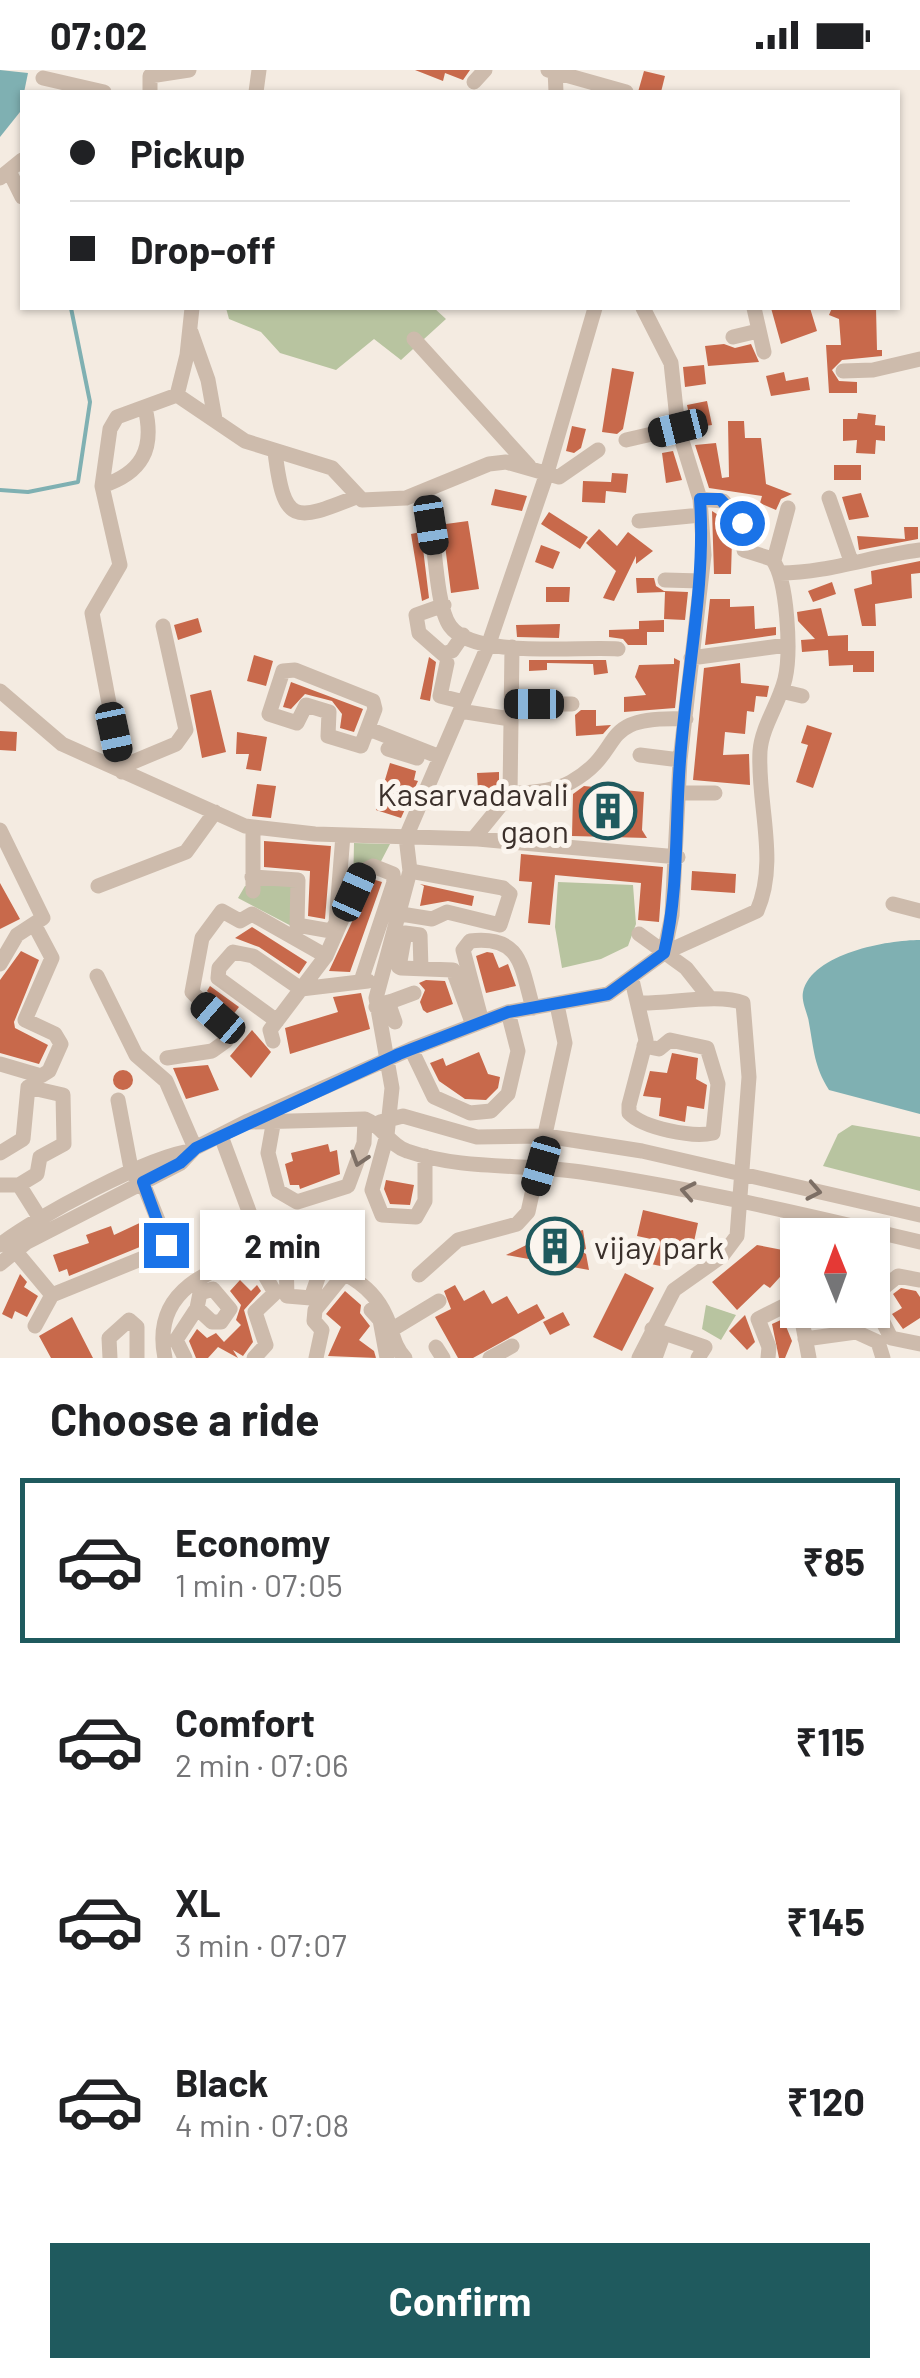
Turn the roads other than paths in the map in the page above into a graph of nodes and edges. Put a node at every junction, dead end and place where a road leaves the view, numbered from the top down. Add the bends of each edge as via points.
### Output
1 (189, 70) edge
2 (552, 71) edge
3 (42, 80) edge
4 (606, 89) edge
5 (94, 90) edge
6 (150, 90) edge
7 (192, 310) edge
8 (594, 310) edge
9 (644, 310) edge
10 (754, 310) edge
11 (758, 330) junction
12 (191, 332) junction
13 (733, 338) dead end
14 (414, 340) dead end
15 (764, 352) dead end
16 (920, 358) edge
17 (843, 371) dead end
18 (177, 394) junction
19 (145, 408) junction
20 (215, 419) junction
21 (678, 428) junction
22 (626, 440) dead end
23 (598, 450) dead end
24 (274, 452) junction
25 (529, 467) junction
26 (546, 476) junction
27 (102, 486) junction
28 (356, 496) junction
29 (829, 498) dead end
30 (701, 507) junction
31 (788, 508) dead end
32 (640, 521) dead end
33 (431, 525) dead end
34 (920, 550) edge
35 (850, 561) junction
36 (777, 567) junction
37 (665, 580) dead end
38 (701, 581) junction
39 (444, 605) junction
40 (163, 626) dead end
41 (463, 635) junction
42 (787, 644) junction
43 (488, 646) junction
44 (512, 648) junction
45 (618, 649) dead end
46 (691, 658) junction
47 (447, 663) dead end
48 (0, 691) edge
49 (781, 691) junction
50 (802, 696) dead end
51 (572, 704) dead end
52 (462, 707) junction
53 (507, 711) junction
54 (772, 716) junction
55 (686, 719) junction
56 (791, 723) dead end
57 (369, 729) junction
58 (388, 749) dead end
59 (640, 755) dead end
60 (680, 760) junction
61 (439, 761) junction
62 (121, 769) junction
63 (680, 793) junction
64 (715, 793) dead end
65 (510, 794) junction
66 (215, 812) junction
67 (253, 827) junction
68 (0, 830) edge
69 (344, 835) junction
70 (406, 837) junction
71 (474, 838) junction
72 (678, 857) junction
73 (407, 875) junction
74 (98, 886) dead end
75 (893, 904) dead end
76 (920, 911) edge
77 (406, 915) junction
78 (34, 924) junction
79 (640, 934) dead end
80 (200, 946) junction
81 (664, 953) junction
82 (2, 955) edge
83 (326, 956) junction
84 (224, 960) junction
85 (421, 969) dead end
86 (97, 976) dead end
87 (632, 980) junction
88 (369, 981) junction
89 (301, 989) junction
90 (414, 993) dead end
91 (709, 997) junction
92 (639, 1003) junction
93 (382, 1004) junction
94 (557, 1005) junction
95 (533, 1008) junction
96 (508, 1012) junction
97 (277, 1021) junction
98 (395, 1022) dead end
99 (478, 1023) junction
100 (273, 1041) dead end
101 (644, 1046) junction
102 (411, 1049) junction
103 (167, 1058) dead end
104 (388, 1060) junction
105 (0, 1064) edge
106 (118, 1100) dead end
107 (480, 1114) junction
108 (248, 1121) junction
109 (641, 1121) junction
110 (379, 1124) junction
111 (273, 1125) junction
112 (690, 1133) junction
113 (221, 1136) junction
114 (546, 1136) junction
115 (477, 1137) junction
116 (194, 1150) junction
117 (637, 1150) junction
118 (0, 1154) edge
119 (425, 1156) junction
120 (682, 1162) junction
121 (541, 1166) junction
122 (138, 1175) junction
123 (740, 1177) junction
124 (635, 1180) junction
125 (0, 1185) edge
126 (20, 1185) junction
127 (740, 1201) junction
128 (866, 1201) junction
129 (920, 1215) edge
130 (807, 1218) edge
131 (862, 1218) edge
132 (41, 1220) junction
133 (890, 1237) edge
134 (920, 1242) edge
135 (8, 1245) edge
136 (260, 1258) junction
137 (286, 1258) junction
138 (0, 1264) edge
139 (322, 1266) junction
140 (345, 1273) junction
141 (419, 1275) dead end
142 (920, 1280) edge
143 (890, 1283) edge
144 (52, 1295) junction
145 (195, 1295) junction
146 (439, 1301) dead end
147 (780, 1309) edge
148 (371, 1310) dead end
149 (35, 1326) dead end
150 (803, 1328) edge
151 (861, 1328) edge
152 (391, 1330) junction
153 (658, 1331) junction
154 (859, 1333) junction
155 (805, 1339) junction
156 (920, 1344) edge
157 (512, 1346) dead end
158 (885, 1348) edge
159 (397, 1356) edge
160 (110, 1358) edge
161 (138, 1358) edge
162 (165, 1358) edge
163 (184, 1358) edge
164 (254, 1358) edge
165 (316, 1358) edge
166 (490, 1358) edge
167 (639, 1358) edge
168 (655, 1358) edge
169 (698, 1358) edge
170 (768, 1358) edge
171 (809, 1358) edge

1 - 6 street via 152,74
2 - 4 street
3 - 5 street
7 - 12 street
8 - 26 street
9 - 21 street via 671,363
10 - 11 street
11 - 13 street
11 - 15 street
12 - 18 street
12 - 20 street
14 - 25 street
16 - 17 street
18 - 19 street
18 - 20 street
19 - 27 street via 125,412 110,430
19 - 27 street via 139,467
20 - 24 street
21 - 22 street
21 - 30 street
23 - 26 street via 574,470
24 - 28 street via 332,468
24 - 28 street via 284,498 296,513 306,516
25 - 26 street
25 - 28 street via 489,464 398,499
26 - 43 street
27 - 62 street via 120,564 98,598 93,630
29 - 35 street
30 - 32 street
30 - 36 street via 723,501 742,523 744,550
30 - 38 street
31 - 36 street
33 - 39 street
34 - 35 street
35 - 36 street via 818,572
36 - 42 street
37 - 38 street
38 - 46 street
39 - 41 street via 448,624
39 - 41 street via 416,614 419,633 443,654
40 - 62 street via 186,730 176,744
41 - 43 street
42 - 46 street
42 - 49 street
43 - 44 street
43 - 52 street
44 - 45 street
44 - 53 street
46 - 55 street
47 - 52 street via 440,696
48 - 62 street via 62,744
49 - 50 street
49 - 54 street
51 - 53 street
52 - 53 street
52 - 61 street
53 - 65 street
54 - 56 street
54 - 81 street via 760,753 765,894 757,911
55 - 60 street
55 - 65 street via 629,723 569,784
57 - 57 street via 375,705 365,695 283,671 269,714 297,723 306,706 329,712 328,736 359,746
57 - 61 street
58 - 61 street
59 - 60 street
60 - 63 street
61 - 70 street
62 - 66 street
63 - 64 street
63 - 72 street
65 - 71 street
66 - 67 street
66 - 74 street via 186,852
67 - 69 street
67 - 69 street via 252,884 298,880 297,926 331,931
68 - 78 street via 42,918
69 - 70 street
70 - 71 street
70 - 73 street
71 - 72 street
72 - 81 street
73 - 77 street
73 - 77 street via 510,894 500,925 447,912 432,919
73 - 83 street via 373,866 364,872
73 - 88 street via 394,882
75 - 76 street
77 - 88 street
78 - 82 street
78 - 105 street via 52,958 25,1020 55,1034 60,1044 41,1076
79 - 81 street
80 - 83 street via 222,910 238,921 252,914
80 - 84 street
80 - 103 street via 192,992 228,1034 212,1051
81 - 87 street
81 - 91 street
83 - 89 street
84 - 89 street via 246,952
84 - 97 street via 218,978
85 - 99 street via 453,970
86 - 116 street via 136,1055 166,1081
87 - 92 street
87 - 94 street via 608,994
88 - 89 street
88 - 93 street
89 - 97 street
90 - 93 street
91 - 92 street via 695,1004
91 - 123 street via 734,999 745,1008 748,1077
92 - 101 street
93 - 98 street
93 - 104 street
94 - 95 street
94 - 114 street via 565,1042
95 - 96 street
95 - 99 street via 516,953 495,939 470,941 463,950
96 - 99 street
96 - 107 street via 518,1051 508,1094
97 - 100 street via 268,1034
99 - 102 street
101 - 109 street via 629,1105
101 - 112 street via 659,1048 670,1040 707,1048 718,1084 716,1128 708,1135
102 - 104 street
102 - 107 street via 434,1096
104 - 108 street
104 - 110 street via 392,1088
106 - 122 street
107 - 115 street
108 - 111 street
108 - 113 street
109 - 112 street
109 - 117 street
110 - 111 street
110 -> 111 street via 348,1186 297,1202 278,1191 268,1153
110 - 115 street via 402,1116
110 - 119 street via 401,1150
110 - 119 street via 372,1190 382,1215 416,1216 425,1201
112 - 120 street
113 - 116 street
113 - 136 street
114 - 115 street
114 - 117 street
114 - 121 street
116 - 122 street via 180,1163
117 - 120 street
117 - 124 street
118 - 126 street via 22,1139 28,1088 59,1091 64,1144 40,1157 37,1174
119 - 121 street via 480,1168
120 - 123 street
121 - 124 street
121 - 141 street via 528,1212 516,1224 458,1240
122 - 132 street
122 - 135 street
122 - 144 street via 166,1240 163,1250
123 - 127 street
123 -> 128 street
127 -> 124 street
125 - 126 street
126 - 132 street
127 - 130 street
127 - 153 street via 737,1236 722,1256 674,1290
128 - 129 street
128 - 131 street
132 - 135 street
133 - 134 street
135 - 138 street
135 - 144 street
136 - 137 street
136 - 145 street via 222,1267
136 - 164 street via 275,1293 254,1312 266,1345
137 - 139 street
137 - 139 street via 286,1296 311,1298
139 - 140 street
140 - 152 street via 372,1290
140 - 165 street via 315,1310 322,1330
142 - 143 street via 898,1276
144 - 149 street
145 - 162 street via 165,1317
145 - 163 street via 176,1340
146 - 152 street
147 - 170 street via 758,1319
148 - 159 street
150 - 155 street
151 - 154 street
152 - 159 street
153 - 167 street
153 - 168 street
153 - 169 street via 705,1347
154 - 155 street
154 - 158 street
155 - 171 street
156 - 158 street
157 - 166 street
160 - 161 street via 110,1338 129,1320 137,1327

